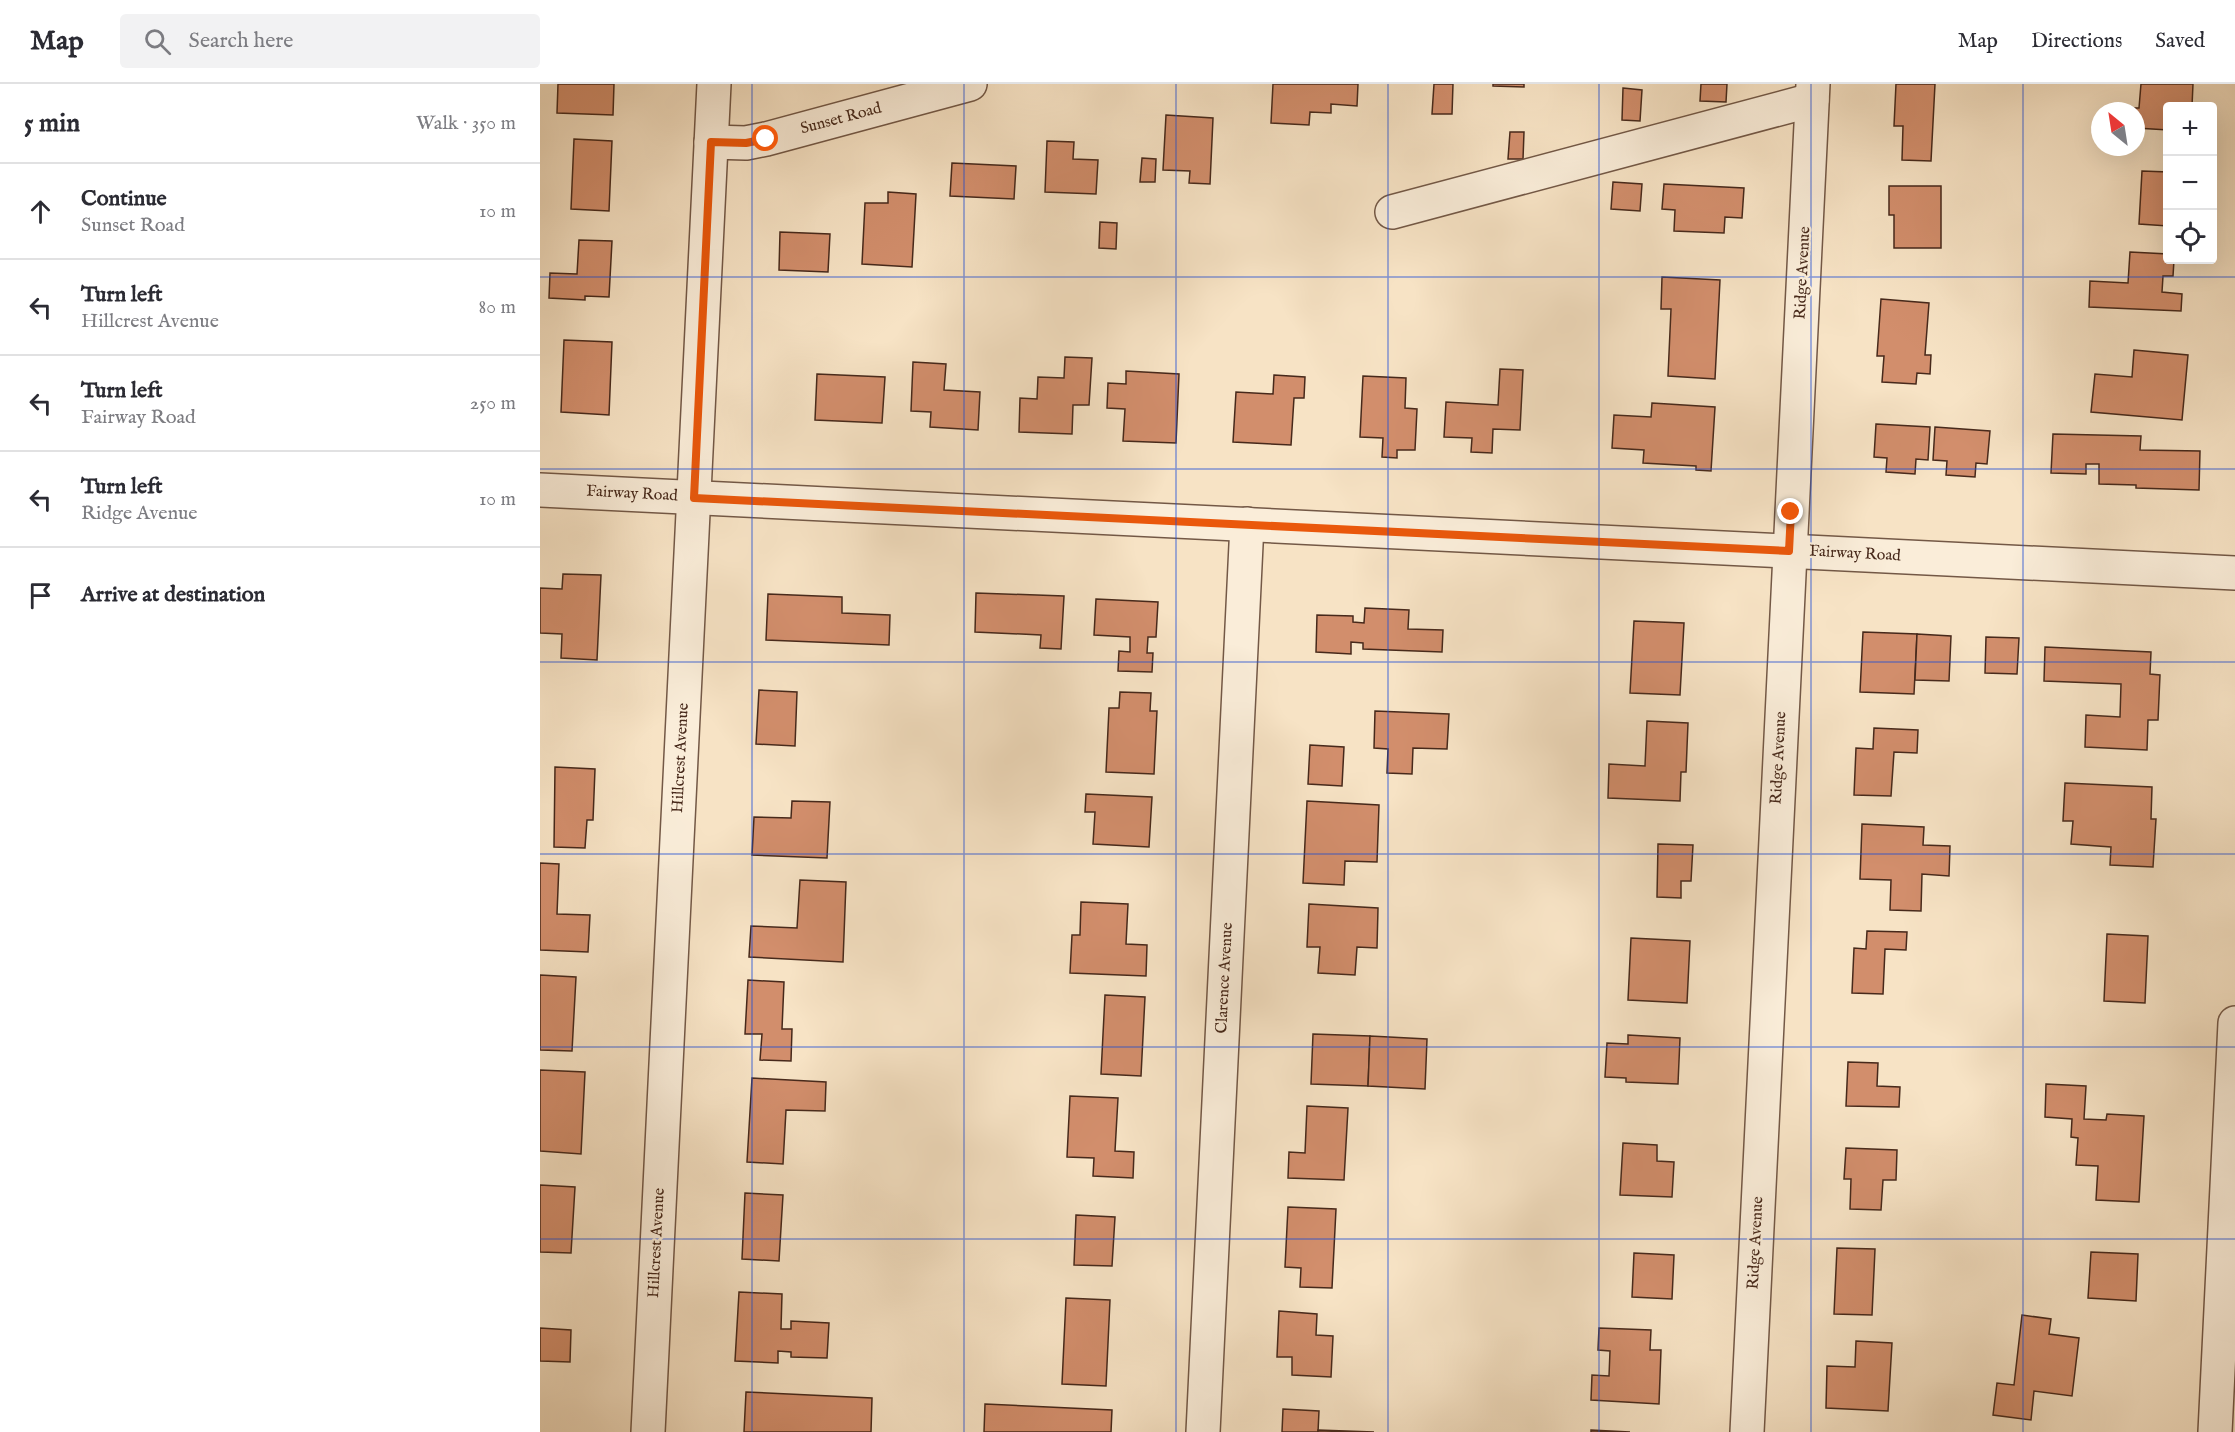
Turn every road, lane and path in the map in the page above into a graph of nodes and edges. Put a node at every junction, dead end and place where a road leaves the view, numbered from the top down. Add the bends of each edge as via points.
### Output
1 (714, 84) edge
2 (970, 84) edge
3 (1812, 92) edge
4 (711, 142) junction
5 (1392, 212) dead end
6 (540, 490) edge
7 (694, 498) junction
8 (1247, 524) junction
9 (1789, 551) junction
10 (2235, 573) edge
11 (2235, 1023) edge
12 (648, 1432) edge
13 (1203, 1432) edge
14 (1747, 1432) edge
15 (2215, 1432) edge

1 - 4 street, Hillcrest Avenue
2 - 4 street, Sunset Road via 766,139
3 - 5 street
3 - 9 street, Ridge Avenue
4 - 7 street, Hillcrest Avenue
6 - 7 street, Fairway Road
7 - 8 street, Fairway Road
7 - 12 street, Hillcrest Avenue
8 - 9 street, Fairway Road
8 - 13 street, Clarence Avenue
9 - 10 street, Fairway Road
9 - 14 street, Ridge Avenue
11 - 15 street

